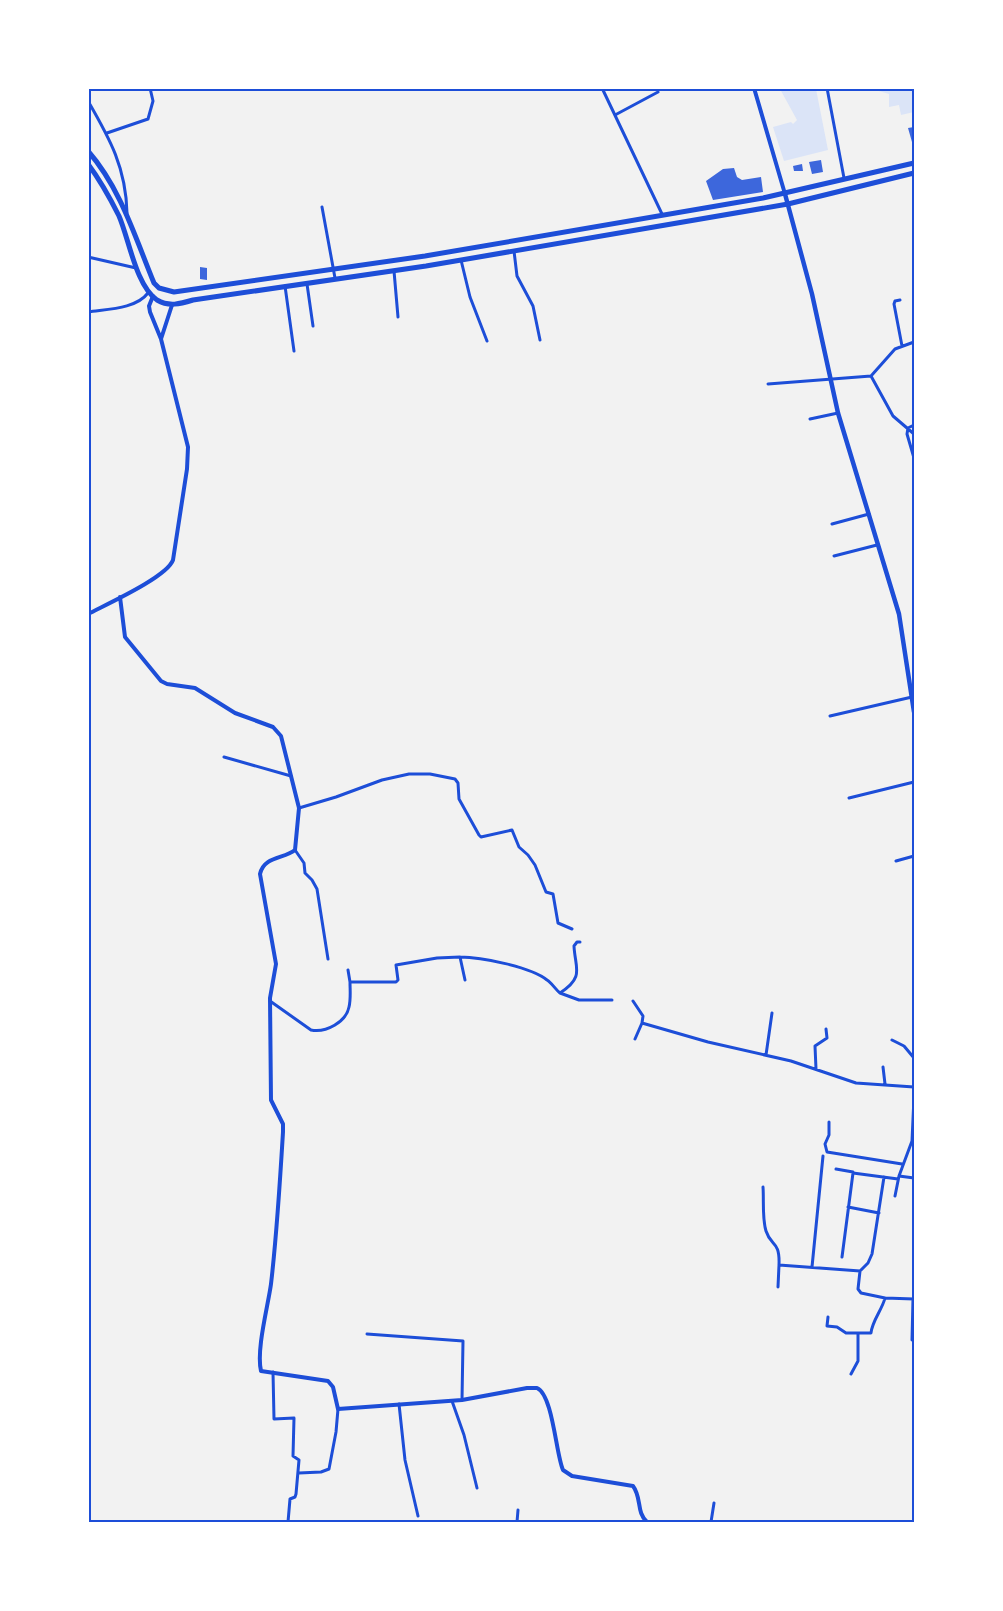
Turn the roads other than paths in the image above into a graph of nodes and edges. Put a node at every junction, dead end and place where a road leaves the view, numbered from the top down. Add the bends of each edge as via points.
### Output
1 (150, 88) edge
2 (602, 88) edge
3 (754, 88) edge
4 (827, 88) edge
5 (658, 92) dead end
6 (88, 100) edge
7 (615, 116) junction
8 (107, 133) junction
9 (88, 151) edge
10 (915, 163) edge
11 (88, 164) edge
12 (915, 173) edge
13 (844, 180) junction
14 (785, 194) junction
15 (788, 204) junction
16 (322, 207) dead end
17 (127, 213) junction
18 (662, 216) junction
19 (119, 218) junction
20 (472, 248) junction
21 (514, 251) junction
22 (88, 257) edge
23 (474, 258) junction
24 (461, 260) junction
25 (137, 269) junction
26 (333, 269) junction
27 (394, 271) junction
28 (335, 278) junction
29 (307, 283) junction
30 (285, 286) junction
31 (151, 294) junction
32 (900, 300) dead end
33 (172, 305) junction
34 (88, 312) edge
35 (398, 317) dead end
36 (313, 326) dead end
37 (161, 339) junction
38 (540, 340) dead end
39 (486, 342) dead end
40 (915, 342) edge
41 (902, 346) junction
42 (294, 351) dead end
43 (871, 376) junction
44 (830, 379) junction
45 (768, 384) dead end
46 (838, 413) junction
47 (810, 419) dead end
48 (915, 425) edge
49 (908, 428) junction
50 (915, 434) edge
51 (915, 458) edge
52 (869, 514) junction
53 (832, 524) dead end
54 (879, 544) junction
55 (834, 556) dead end
56 (120, 597) junction
57 (88, 614) edge
58 (912, 697) junction
59 (915, 712) edge
60 (830, 716) dead end
61 (224, 757) dead end
62 (292, 776) junction
63 (915, 782) edge
64 (849, 798) dead end
65 (299, 808) junction
66 (295, 850) junction
67 (915, 856) edge
68 (896, 861) dead end
69 (572, 929) dead end
70 (580, 942) dead end
71 (460, 957) junction
72 (328, 959) dead end
73 (348, 970) dead end
74 (465, 980) dead end
75 (350, 982) junction
76 (560, 993) junction
77 (612, 1000) dead end
78 (270, 1001) junction
79 (633, 1001) dead end
80 (772, 1013) dead end
81 (642, 1023) junction
82 (826, 1029) dead end
83 (635, 1039) dead end
84 (891, 1040) dead end
85 (766, 1055) junction
86 (915, 1058) edge
87 (883, 1067) dead end
88 (816, 1069) junction
89 (885, 1084) junction
90 (915, 1087) edge
91 (915, 1097) edge
92 (829, 1122) dead end
93 (824, 1156) dead end
94 (902, 1164) junction
95 (836, 1169) dead end
96 (854, 1172) junction
97 (884, 1177) junction
98 (898, 1177) junction
99 (915, 1178) edge
100 (763, 1187) dead end
101 (895, 1196) dead end
102 (848, 1207) junction
103 (879, 1213) junction
104 (842, 1257) dead end
105 (779, 1265) junction
106 (812, 1267) junction
107 (860, 1271) junction
108 (778, 1287) dead end
109 (885, 1298) junction
110 (914, 1299) edge
111 (828, 1317) dead end
112 (858, 1333) junction
113 (367, 1334) dead end
114 (912, 1340) dead end
115 (273, 1372) junction
116 (851, 1374) dead end
117 (462, 1400) junction
118 (452, 1401) junction
119 (399, 1404) junction
120 (338, 1409) junction
121 (299, 1473) junction
122 (477, 1488) dead end
123 (714, 1503) dead end
124 (518, 1510) dead end
125 (418, 1516) dead end
126 (288, 1522) edge
127 (517, 1522) edge
128 (647, 1522) edge
129 (711, 1522) edge

1 - 8 street via 153,101 147,119
2 - 7 street
3 - 14 street
4 - 13 street
5 - 7 street
6 - 8 street
7 - 18 street
8 - 17 street via 123,173
9 - 17 highway via 112,183
10 - 13 highway
11 - 19 highway
12 - 15 highway
13 - 14 highway
14 - 15 main road
14 - 18 highway
15 - 21 highway
15 - 44 main road
16 - 26 street
17 - 19 highway
17 - 26 highway via 159,288 174,292
18 - 20 highway
19 - 25 highway
20 - 23 highway
20 - 26 highway
21 - 23 highway
21 - 38 street via 518,279 533,306
22 - 25 street
23 - 24 highway
24 - 27 highway
24 - 39 street
25 - 31 highway
26 - 28 street
27 - 28 highway
27 - 35 street
28 - 29 highway
29 - 30 highway
29 - 36 street
30 - 33 highway
30 - 42 street
31 - 33 highway
31 - 34 street via 134,303
31 - 37 street via 149,308
32 - 41 street via 894,304
33 - 37 street
37 - 56 street via 188,447 174,552 171,565 164,572
40 - 41 street
41 - 43 street
43 - 44 street
43 - 49 street via 894,416
44 - 45 street
44 - 46 main road
46 - 47 street
46 - 52 main road
48 - 49 street
49 - 50 street
49 - 51 street
52 - 53 street
52 - 54 main road
54 - 55 street
54 - 58 main road via 902,627
56 - 57 street
56 - 62 street via 125,638 148,667 166,684 195,688 235,713 276,728
58 - 59 main road
58 - 60 street
61 - 62 street
62 - 65 street
63 - 64 street
65 - 66 street
65 - 69 street via 409,774 455,779 459,799 479,835 512,830 519,847 535,865 546,892 553,894 558,923
66 - 72 street via 316,887
66 - 78 street via 267,862 260,874 276,964
67 - 68 street
70 - 76 street via 573,945 576,977
71 - 74 street
71 - 75 street via 396,965 396,982
71 - 76 street via 483,958 528,972 546,979
73 - 75 street
75 - 78 street via 346,1014 338,1024 322,1030 311,1030
76 - 77 street via 579,1000
78 - 115 street via 271,1100 284,1132 260,1367 264,1372
79 - 81 street via 643,1016
80 - 85 street
81 - 83 street
81 - 85 street
82 - 88 street via 827,1038 815,1048
84 - 86 street
85 - 88 street
87 - 89 street
88 - 89 street via 856,1083
89 - 90 street
91 - 94 street via 912,1141
92 - 94 street via 826,1151
93 - 106 street
94 - 98 street
95 - 96 street
96 - 97 street
96 - 102 street
97 - 98 street
97 - 103 street
98 - 99 street
98 - 101 street
100 - 105 street via 765,1227 779,1249
102 - 103 street
102 - 104 street
103 - 107 street via 872,1254
105 - 106 street
105 - 108 street
106 - 107 street
107 - 109 street via 859,1292
109 - 110 street
109 - 112 street via 871,1333
110 - 114 street
111 - 112 street via 827,1326
112 - 116 street via 858,1361
113 - 117 street via 464,1341
115 - 120 street via 328,1381
115 - 121 street via 273,1419 294,1419 292,1456 299,1460
117 - 118 street
117 - 128 street via 527,1388 539,1390 558,1439 563,1470 572,1476 633,1486 640,1513
118 - 119 street
118 - 122 street
119 - 120 street
119 - 125 street via 405,1460
120 - 121 street via 329,1469
121 - 126 street via 295,1497 290,1499
123 - 129 street
124 - 127 street

